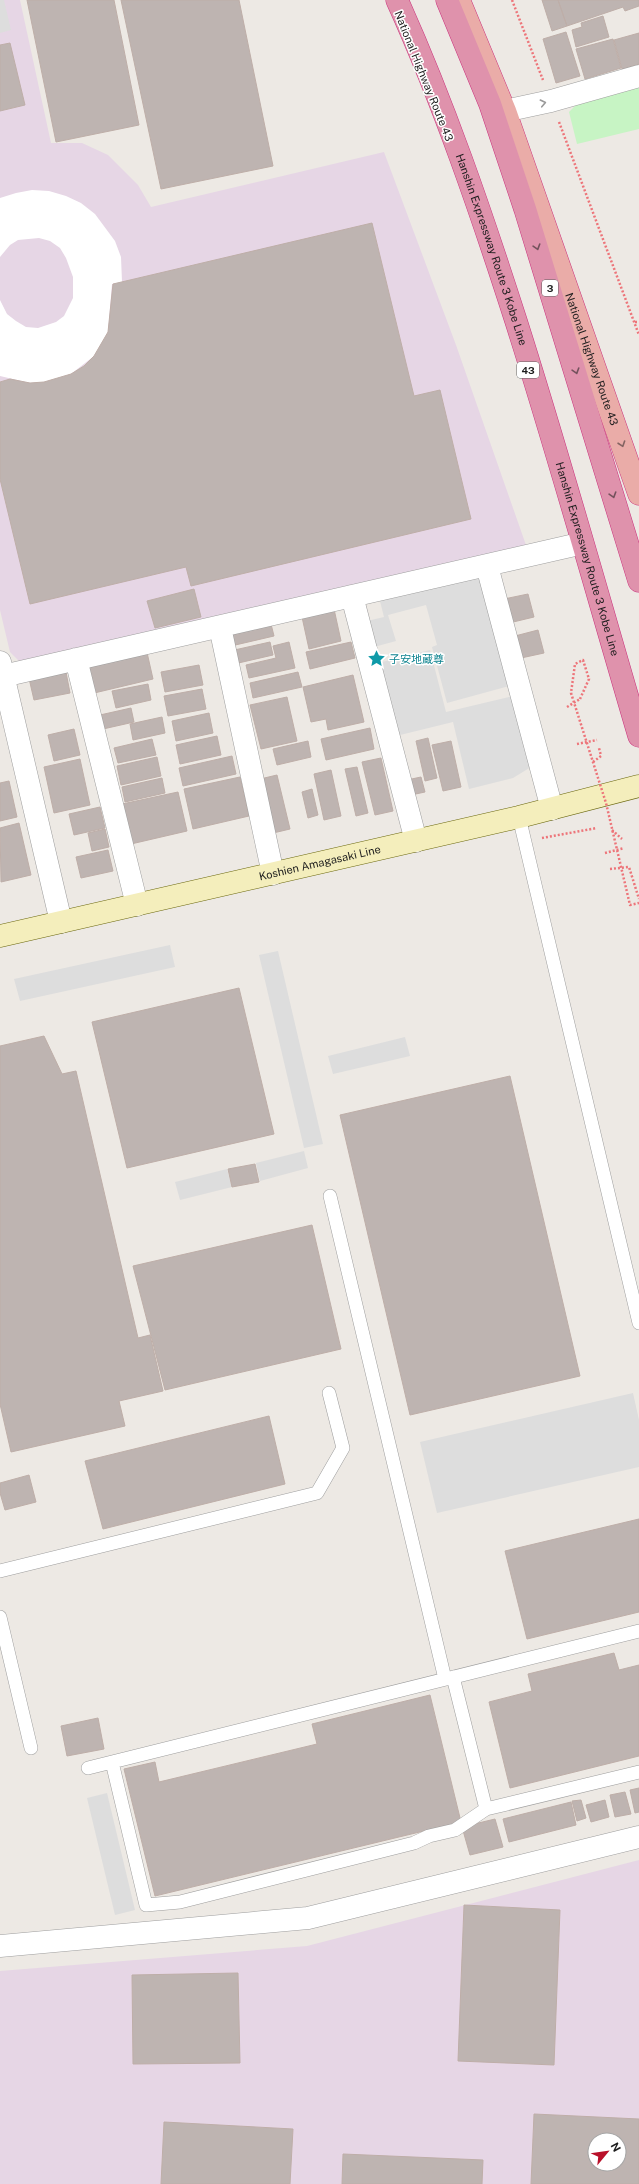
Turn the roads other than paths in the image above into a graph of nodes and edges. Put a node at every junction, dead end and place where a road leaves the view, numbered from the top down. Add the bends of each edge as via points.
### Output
1 (392, 0) edge
2 (396, 0) edge
3 (447, 0) edge
4 (459, 0) edge
5 (639, 76) edge
6 (505, 111) junction
7 (639, 494) edge
8 (578, 544) junction
9 (487, 566) junction
10 (639, 581) edge
11 (352, 596) junction
12 (220, 627) junction
13 (76, 659) junction
14 (2, 669) edge
15 (639, 736) edge
16 (639, 749) edge
17 (639, 786) edge
18 (552, 809) junction
19 (519, 817) junction
20 (416, 841) junction
21 (273, 874) junction
22 (137, 905) junction
23 (61, 922) junction
24 (0, 936) edge
25 (330, 1196) dead end
26 (639, 1323) edge
27 (329, 1393) dead end
28 (0, 1571) edge
29 (0, 1617) edge
30 (639, 1631) edge
31 (449, 1678) junction
32 (31, 1748) dead end
33 (112, 1762) junction
34 (88, 1768) dead end
35 (639, 1772) edge
36 (486, 1809) junction
37 (639, 1837) edge
38 (0, 1946) edge

1 - 8 highway, National Highway Route 43 / 43 via 452,143 487,241 552,445
2 - 15 highway, Hanshin Expressway Route 3 Kobe Line via 428,68 487,231 553,439
3 -> 10 highway, 3 via 490,104 525,209
4 - 6 highway, National Highway Route 43
6 -> 5 street
6 -> 7 highway, National Highway Route 43
8 - 9 street
8 - 16 highway, National Highway Route 43 / 43
9 - 11 street
9 - 18 street
11 - 12 street
11 - 20 street
12 - 13 street
12 - 21 street
13 - 14 street
13 - 22 street
14 - 23 street
17 - 18 main road, Koshien Amagasaki Line
18 - 19 main road, Koshien Amagasaki Line
19 - 20 main road, Koshien Amagasaki Line
19 - 26 lane
20 - 21 main road, Koshien Amagasaki Line
21 - 22 main road, Koshien Amagasaki Line
22 - 23 main road, Koshien Amagasaki Line
23 - 24 main road, Koshien Amagasaki Line
25 - 31 lane
27 - 28 lane via 343,1448 317,1493
29 - 32 lane
30 - 31 lane
31 - 33 lane
31 - 36 lane
33 - 34 lane
33 - 36 lane via 146,1904 180,1902 414,1843 428,1836 455,1830
35 - 36 lane
37 - 38 street via 308,1918

